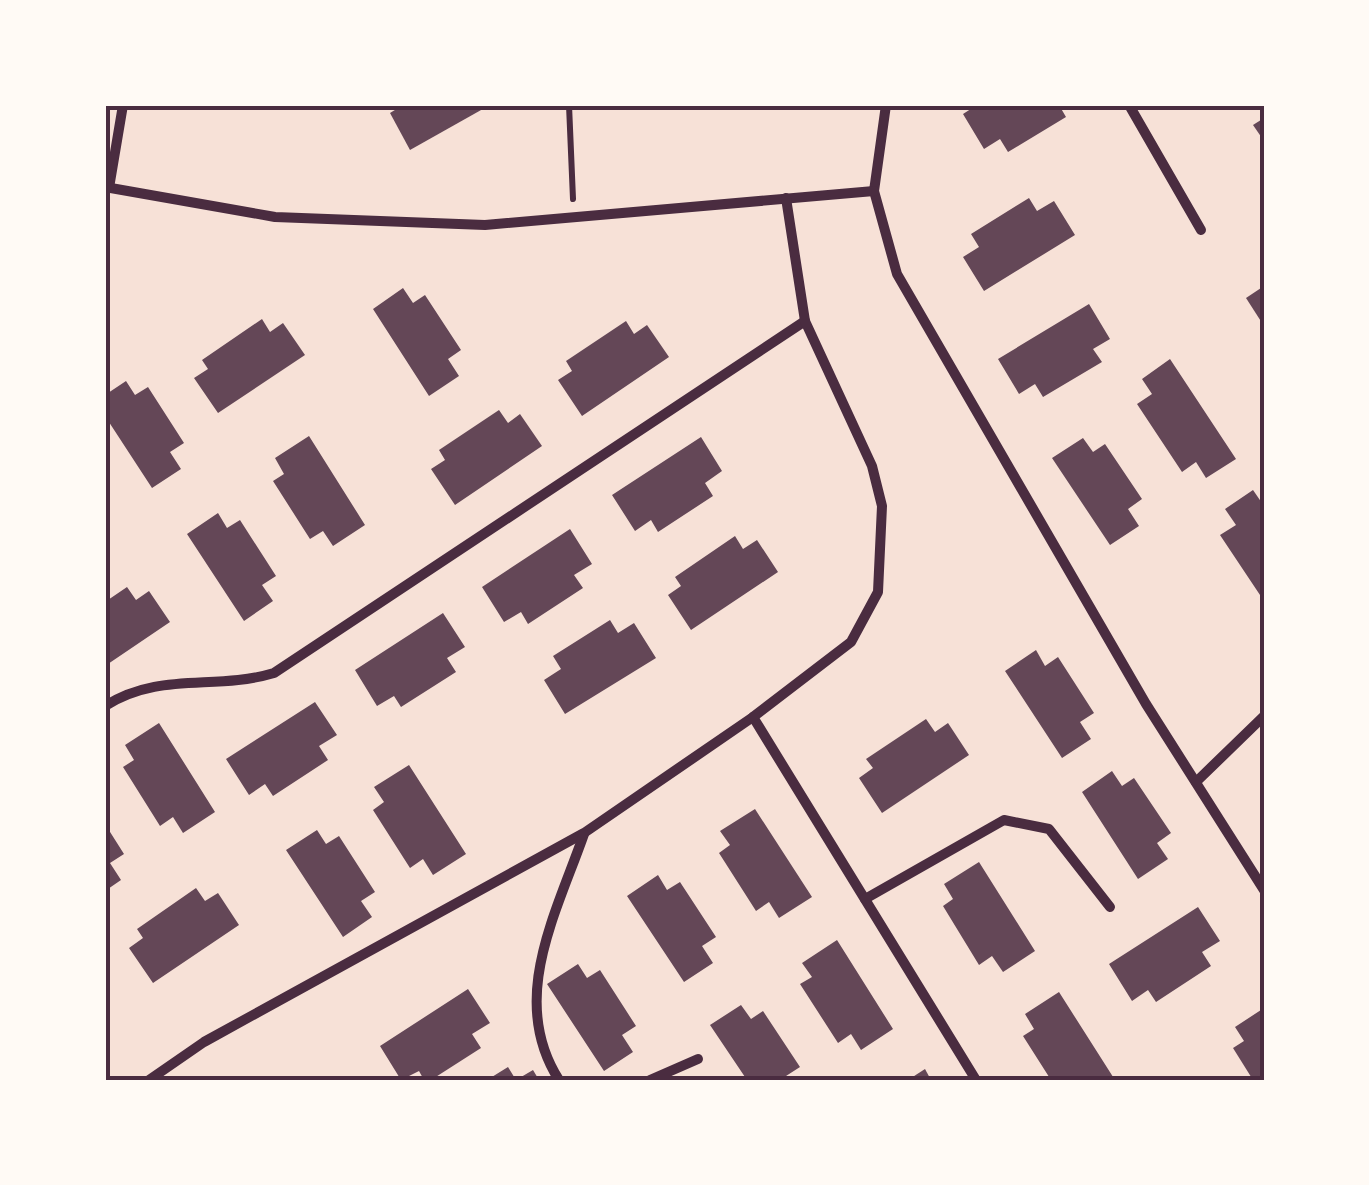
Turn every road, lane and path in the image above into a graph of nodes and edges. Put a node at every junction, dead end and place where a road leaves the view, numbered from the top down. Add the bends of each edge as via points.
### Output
1 (122, 105) edge
2 (568, 105) edge
3 (886, 105) edge
4 (1128, 105) edge
5 (107, 188) edge
6 (874, 191) junction
7 (786, 198) junction
8 (574, 217) junction
9 (1201, 230) dead end
10 (806, 321) junction
11 (105, 706) edge
12 (1264, 716) edge
13 (754, 717) junction
14 (1196, 782) junction
15 (584, 834) junction
16 (1264, 890) edge
17 (864, 899) junction
18 (1110, 907) dead end
19 (698, 1059) dead end
20 (156, 1078) edge
21 (558, 1080) edge
22 (650, 1080) edge
23 (976, 1080) edge

1 - 5 street
2 - 8 path
3 - 6 street
4 - 9 street
5 - 8 street via 275,217 485,224
6 - 7 street
6 - 14 street via 898,274
7 - 8 street
7 - 10 street
10 - 11 street via 274,673 245,682 154,684
10 - 13 street via 872,466 882,506 878,592 851,642
12 - 14 street
13 - 15 street
13 - 17 street
14 - 16 street
15 - 20 street via 204,1042
15 - 21 street via 536,972 534,1020
17 - 18 street via 1004,820 1022,820 1048,828
17 - 23 street
19 - 22 street

